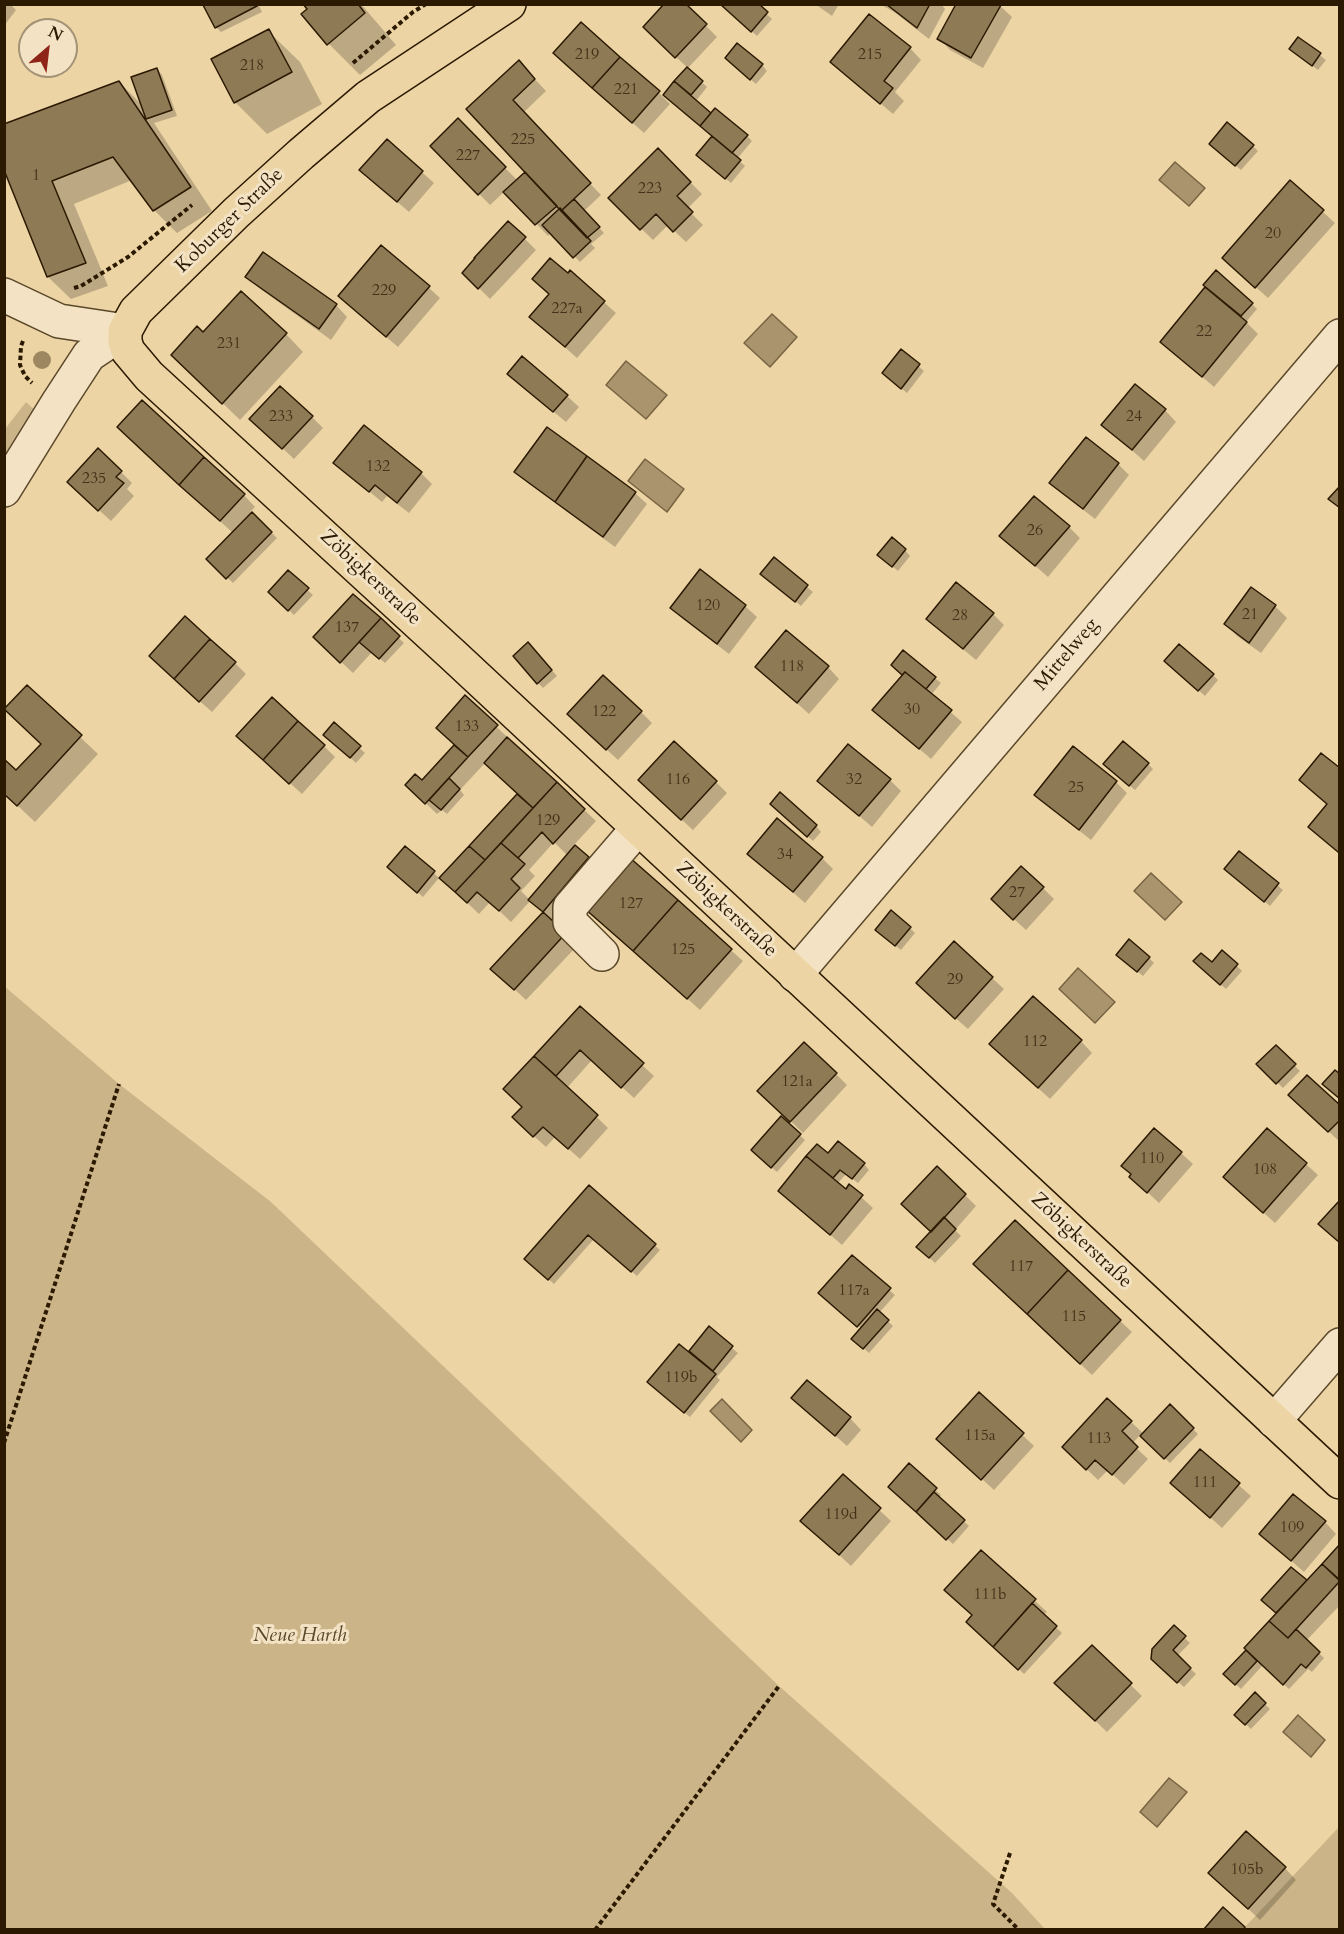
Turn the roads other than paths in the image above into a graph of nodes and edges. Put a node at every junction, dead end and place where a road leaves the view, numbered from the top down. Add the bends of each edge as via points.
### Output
1 (509, 4) edge
2 (4, 295) edge
3 (125, 331) junction
4 (1340, 336) edge
5 (4, 490) edge
6 (638, 828) junction
7 (602, 954) dead end
8 (795, 975) junction
9 (1340, 1345) edge
10 (1274, 1421) junction
11 (1340, 1482) edge

1 - 3 main road, Koburger Straße via 368,97 301,154 136,312
2 - 3 street via 59,321
3 - 5 street, Koburger Straße via 89,355
3 - 6 main road, Zöbigkerstraße via 128,351 149,376
4 - 8 street, Mittelweg
6 - 7 street via 570,907 570,922
6 - 8 main road, Zöbigkerstraße
8 - 10 main road, Zöbigkerstraße
9 - 10 street
10 - 11 main road, Zöbigkerstraße

